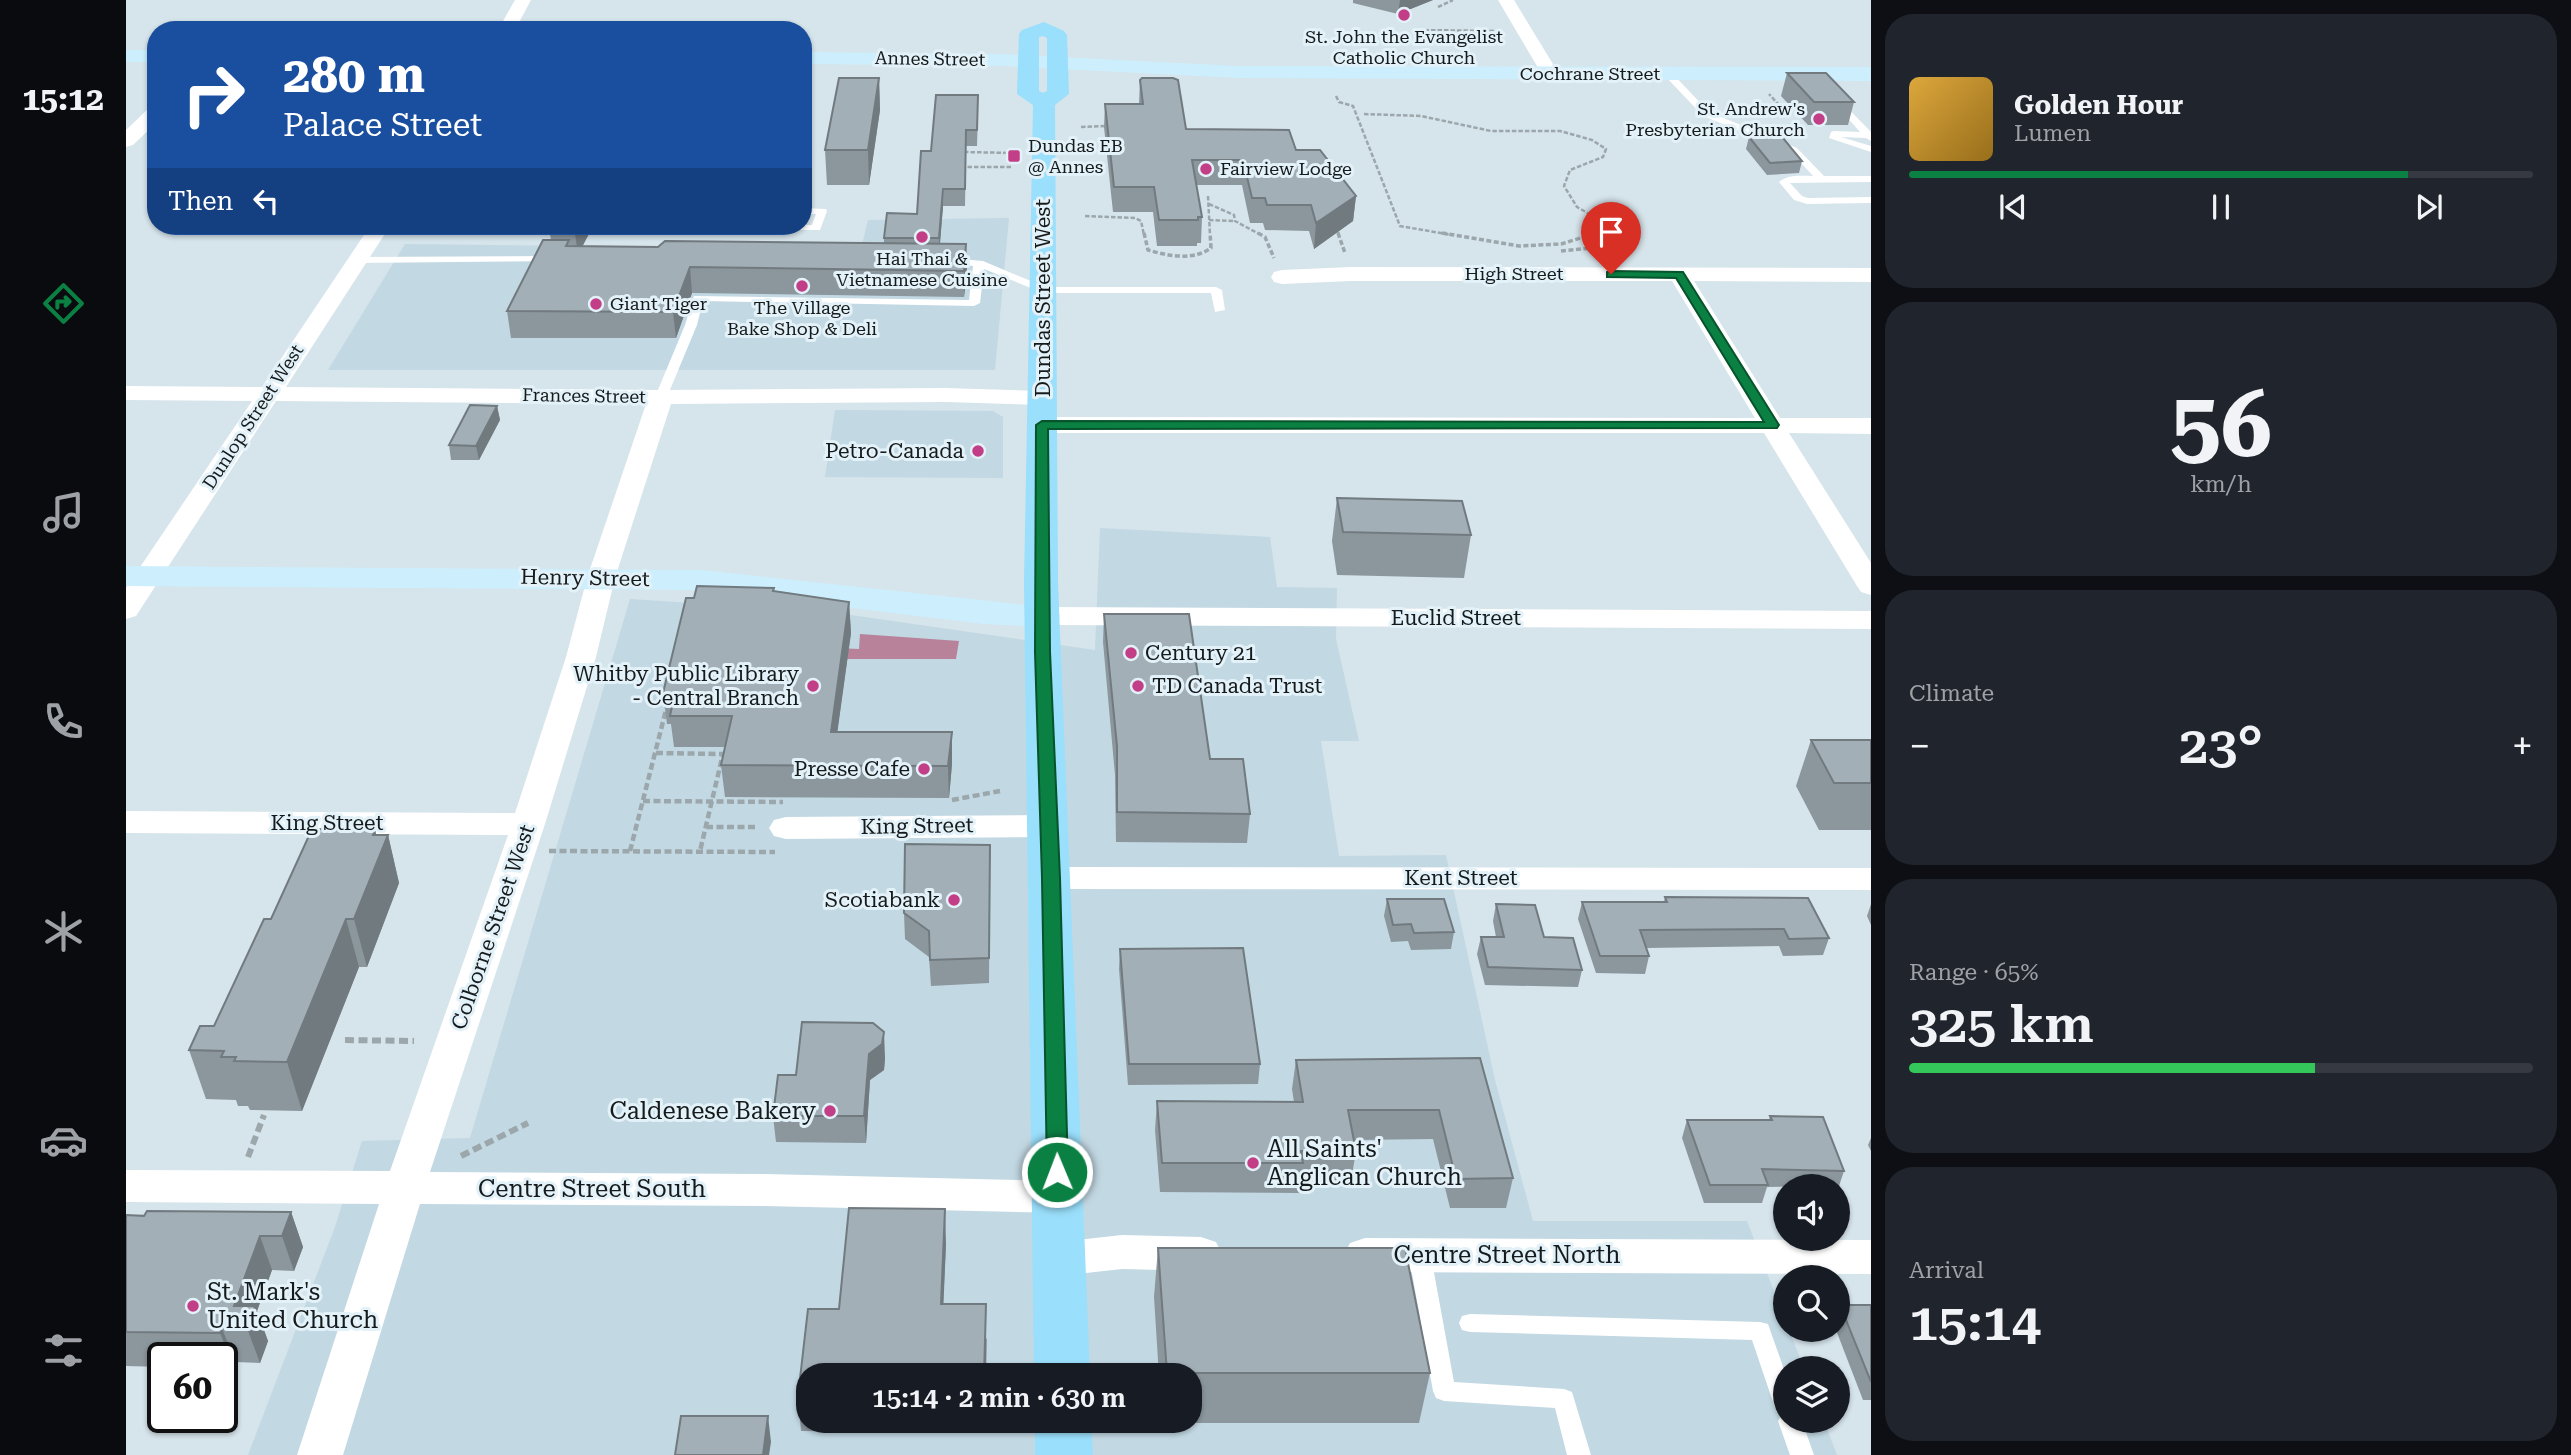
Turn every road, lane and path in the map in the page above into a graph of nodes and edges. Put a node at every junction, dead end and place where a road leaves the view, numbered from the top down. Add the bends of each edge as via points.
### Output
1 (523, 0) edge
2 (1453, 0) edge
3 (1506, 0) edge
4 (1044, 3) dead end
5 (1438, 6) dead end
6 (511, 21) edge
7 (1044, 29) junction
8 (1418, 30) dead end
9 (1523, 31) junction
10 (126, 56) edge
11 (147, 56) edge
12 (812, 58) edge
13 (1028, 61) junction
14 (1057, 63) junction
15 (1550, 74) junction
16 (1668, 74) junction
17 (1749, 74) junction
18 (1871, 74) edge
19 (1829, 91) edge
20 (1336, 96) dead end
21 (1044, 102) junction
22 (1364, 114) dead end
23 (1706, 114) junction
24 (147, 121) edge
25 (1109, 126) edge
26 (1081, 127) dead end
27 (1870, 137) edge
28 (126, 141) edge
29 (1871, 149) edge
30 (964, 152) edge
31 (1013, 153) dead end
32 (961, 167) edge
33 (1013, 167) dead end
34 (1821, 179) junction
35 (1871, 179) edge
36 (1208, 196) dead end
37 (1871, 200) edge
38 (1209, 203) junction
39 (812, 211) edge
40 (1085, 216) dead end
41 (1209, 220) junction
42 (1235, 221) junction
43 (812, 228) edge
44 (374, 235) edge
45 (1556, 244) junction
46 (1561, 251) dead end
47 (569, 259) edge
48 (357, 260) junction
49 (932, 261) edge
50 (979, 262) junction
51 (1679, 275) junction
52 (1871, 275) edge
53 (1282, 277) joint
54 (1043, 290) junction
55 (1220, 310) dead end
56 (126, 393) edge
57 (269, 393) junction
58 (661, 397) junction
59 (1042, 412) junction
60 (1772, 425) junction
61 (1871, 426) edge
62 (137, 576) edge
63 (601, 578) junction
64 (1871, 586) edge
65 (126, 610) edge
66 (1042, 616) junction
67 (1871, 620) edge
68 (668, 700) edge
69 (656, 753) junction
70 (126, 822) edge
71 (1048, 826) junction
72 (706, 827) junction
73 (786, 828) joint
74 (536, 838) junction
75 (700, 851) dead end
76 (1051, 878) junction
77 (1871, 879) edge
78 (345, 1040) dead end
79 (414, 1041) dead end
80 (264, 1115) dead end
81 (528, 1123) dead end
82 (461, 1156) dead end
83 (247, 1159) dead end
84 (126, 1186) edge
85 (404, 1189) junction
86 (1058, 1197) junction
87 (1244, 1254) edge
88 (1325, 1255) edge
89 (1420, 1256) junction
90 (1871, 1257) edge
91 (1059, 1259) junction
92 (1470, 1322) dead end
93 (1062, 1363) edge
94 (1773, 1369) edge
95 (1063, 1433) edge
96 (1794, 1433) edge
97 (320, 1455) edge
98 (1064, 1455) edge
99 (1579, 1455) edge
100 (1802, 1455) edge

1 - 6 street
2 - 5 path
3 - 9 street
4 - 7 main road, Dundas Street West
7 - 13 main road via 1029,34
7 - 14 main road, Dundas Street West via 1057,35
8 - 9 path
9 - 15 street
10 - 11 main road
12 - 13 main road, Annes Street
13 - 14 main road, Annes Street
13 - 21 main road via 1028,94
14 - 15 main road, Cochrane Street via 1238,72
14 - 21 main road, Dundas Street West via 1058,94
15 - 16 main road, Cochrane Street
16 - 17 main road, Cochrane Street
16 - 23 lane
17 - 18 main road, Cochrane Street via 1818,78
17 - 23 path via 1787,114
19 - 27 lane
20 - 45 path via 1339,102 1353,106 1400,226 1519,246
21 - 54 main road, Dundas Street West
22 - 45 path via 1437,118 1477,129 1551,131 1597,141 1606,149 1603,156 1570,170 1564,186 1577,207 1607,224 1595,235
23 - 34 lane via 1794,150
24 - 28 street
25 - 26 path
27 - 29 lane via 1834,134 1834,138
30 - 31 path
32 - 33 path
34 - 35 lane
34 - 37 lane via 1784,182 1807,201
36 - 38 path
38 - 41 path
38 - 42 path via 1236,216
39 - 43 lane via 822,211
40 - 41 path via 1125,216 1141,221 1148,250 1165,254 1206,253 1211,248
41 - 42 path
42 - 53 path via 1265,237
44 - 48 street, Dunlop Street West
45 - 46 path
47 - 48 lane
48 - 57 street, Dunlop Street West
49 - 50 lane
50 - 54 lane
50 - 58 lane via 974,303 698,298
51 - 52 street, High Street
51 - 53 street, High Street
51 - 60 street
54 - 55 lane via 1216,290
54 - 59 main road, Dundas Street West
56 - 57 street, Frances Street
57 - 58 street, Frances Street
57 - 62 street, Dunlop Street West
58 - 59 street, Frances Street via 946,395
58 - 63 street, Colborne Street West
59 - 60 street, Frances Street
59 - 66 main road, Dundas Street West
60 - 61 street, Frances Street
60 - 64 street
62 - 63 main road, Henry Street
62 - 65 street, Dunlop Street West
63 - 66 main road, Henry Street via 702,580 984,614
63 - 74 street, Colborne Street West
66 - 67 street, Euclid Street
66 - 71 main road, Dundas Street West
68 - 69 path
69 - 72 path via 723,754
69 - 74 path via 630,851
70 - 74 street, King Street
71 - 73 street, King Street
71 - 76 main road, Dundas Street West
72 - 73 path
72 - 75 path
74 - 85 street, Colborne Street West
76 - 77 street, Kent Street
76 - 86 main road, Dundas Street West
78 - 79 path
80 - 83 path
81 - 82 path
84 - 85 street, Centre Street South
85 - 86 street, Centre Street South
85 - 97 street, Colborne Street West
86 - 91 main road, Dundas Street West
87 - 91 street via 1122,1252
88 - 89 street, Centre Street North
89 - 90 street, Centre Street North
89 - 99 lane via 1444,1391 1564,1399
91 - 93 main road, Dundas Street West
92 - 94 lane via 1760,1331
95 - 98 main road
96 - 100 lane

